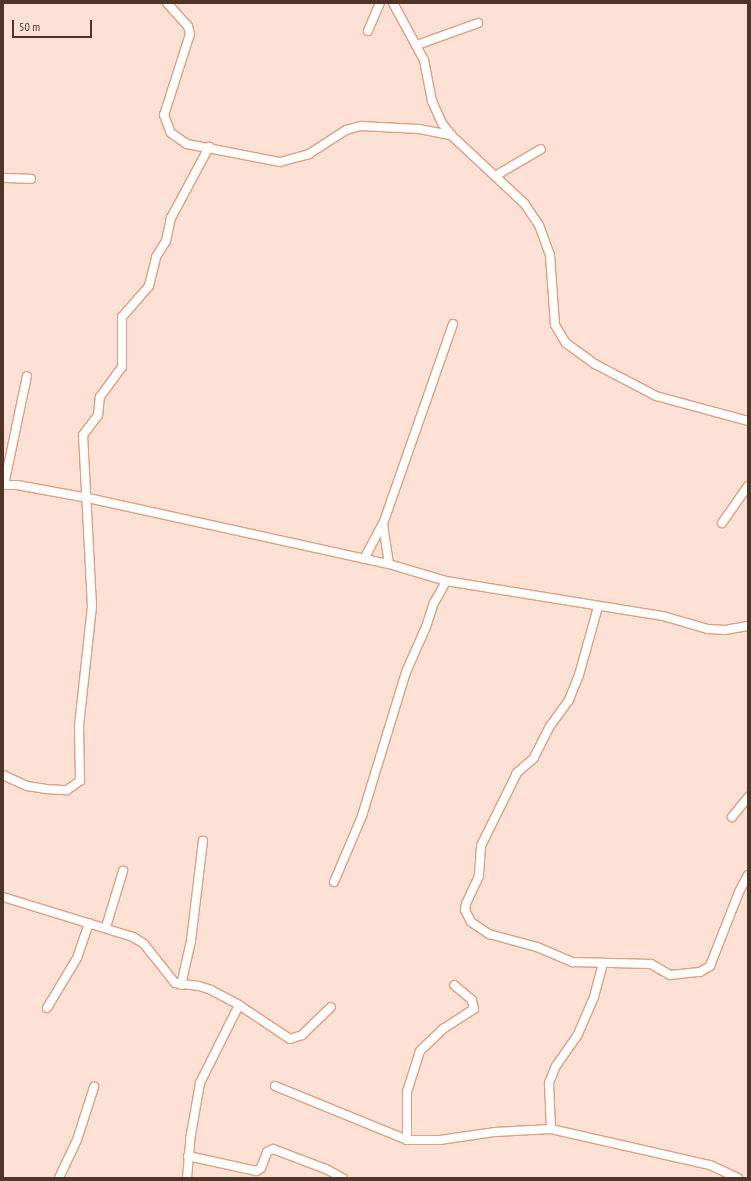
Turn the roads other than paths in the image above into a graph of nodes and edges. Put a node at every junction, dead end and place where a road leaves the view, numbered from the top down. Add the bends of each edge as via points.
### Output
1 (167, 3) edge
2 (380, 3) edge
3 (393, 3) edge
4 (478, 23) dead end
5 (368, 31) dead end
6 (417, 45) junction
7 (442, 123) junction
8 (435, 134) junction
9 (451, 135) junction
10 (209, 147) junction
11 (540, 149) dead end
12 (495, 176) junction
13 (3, 178) edge
14 (31, 179) dead end
15 (452, 324) dead end
16 (27, 376) dead end
17 (748, 421) edge
18 (4, 485) edge
19 (748, 486) edge
20 (88, 498) junction
21 (722, 523) dead end
22 (383, 524) junction
23 (364, 558) junction
24 (389, 564) junction
25 (446, 580) junction
26 (598, 607) junction
27 (748, 626) edge
28 (3, 775) edge
29 (748, 797) edge
30 (732, 817) dead end
31 (203, 841) dead end
32 (123, 871) dead end
33 (748, 875) edge
34 (334, 882) dead end
35 (3, 897) edge
36 (89, 923) junction
37 (106, 927) junction
38 (603, 964) junction
39 (181, 985) junction
40 (454, 985) dead end
41 (239, 1005) junction
42 (331, 1007) dead end
43 (47, 1008) dead end
44 (275, 1086) dead end
45 (94, 1087) dead end
46 (551, 1129) junction
47 (407, 1140) junction
48 (188, 1156) junction
49 (59, 1178) edge
50 (187, 1178) edge
51 (343, 1178) edge
52 (738, 1178) edge

1 - 10 street via 188,26 190,34 164,109 166,122 171,133 182,142
2 - 5 street
3 - 6 street
4 - 6 street
6 - 7 street via 427,70 432,101
7 - 8 street
7 - 9 street
8 - 9 street
8 - 10 street via 419,129 370,125 352,128 310,154 280,162
9 - 12 street
10 - 20 street via 171,218 166,241 156,256 149,286 122,317 122,367 100,397 98,415 83,435
11 - 12 street
12 - 17 street via 532,212 546,242 553,278 556,325 566,343 595,364 656,396
13 - 14 street
15 - 22 street
16 - 18 street
18 - 20 street
19 - 21 street
20 - 23 street
20 - 28 street via 86,516 92,563 92,606 80,726 80,781 67,790 46,790 27,786
22 - 23 street
22 - 24 street
23 - 24 street
24 - 25 street
25 - 26 street
25 - 34 street via 406,672 364,810
26 - 27 street via 662,616 708,629 725,630
26 - 38 street via 579,675 569,700 549,728 534,758 517,773 481,846 479,876 465,910 471,922 489,934 536,947 573,962
29 - 30 street
31 - 39 street via 191,941
32 - 37 street
33 - 38 street via 710,966 705,972 670,975 650,964
35 - 36 street
36 - 37 street
36 - 43 street via 77,958
37 - 39 street via 144,944 171,980
38 - 46 street via 594,997 578,1034 556,1066 549,1083
39 - 41 street via 199,986
40 - 47 street via 472,1000 474,1009 443,1029 420,1051 407,1092
41 - 42 street via 290,1039 302,1035
41 - 48 street via 200,1083
44 - 47 street
45 - 49 street via 77,1140
46 - 47 street via 495,1132 440,1140
46 - 52 street via 710,1166
48 - 50 street
48 - 51 street via 256,1170 261,1168 267,1152 273,1149

